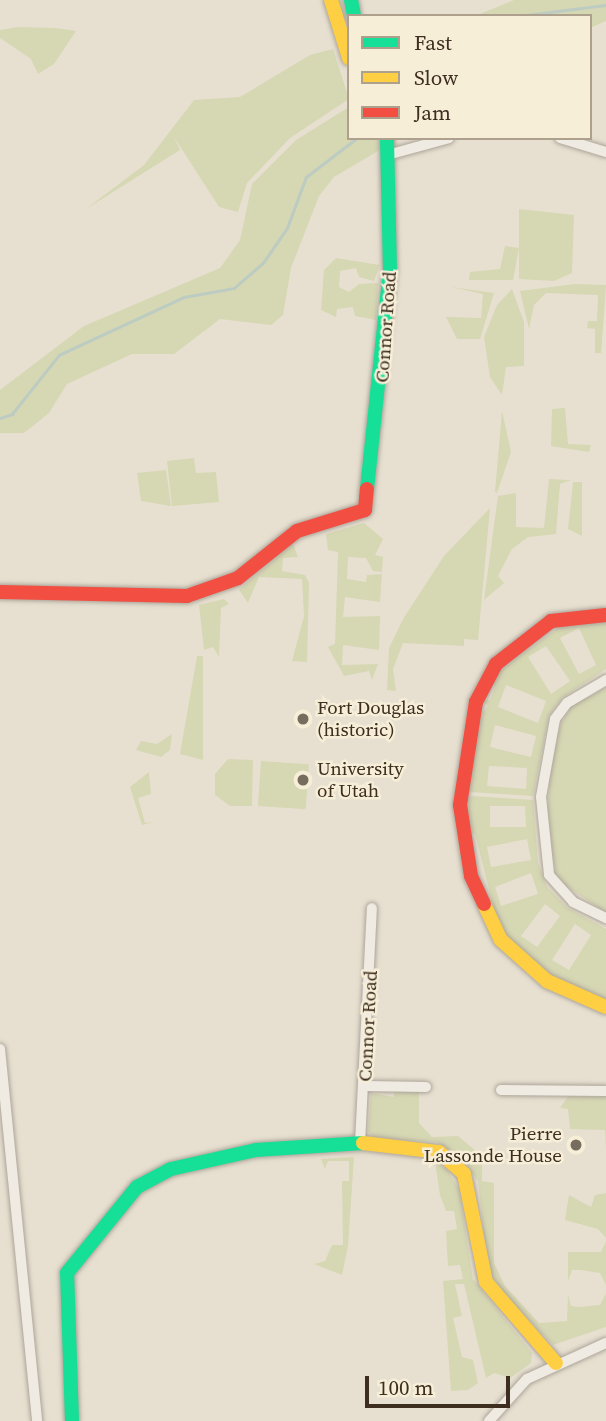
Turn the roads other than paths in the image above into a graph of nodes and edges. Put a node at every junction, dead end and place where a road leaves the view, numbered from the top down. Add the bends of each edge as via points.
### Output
1 (331, 0) edge
2 (347, 52) edge
3 (388, 140) edge
4 (441, 140) edge
5 (566, 140) edge
6 (606, 152) edge
7 (391, 153) junction
8 (0, 592) edge
9 (606, 615) edge
10 (606, 680) edge
11 (372, 908) dead end
12 (606, 918) edge
13 (606, 1007) edge
14 (0, 1049) edge
15 (365, 1086) junction
16 (426, 1087) dead end
17 (501, 1090) dead end
18 (606, 1091) edge
19 (360, 1143) junction
20 (604, 1345) edge
21 (556, 1363) junction
22 (37, 1421) edge
23 (64, 1421) edge
24 (71, 1421) edge
25 (489, 1421) edge

1 - 2 street
3 - 7 street, Connor Road
4 - 7 street
5 - 6 street
7 - 8 street, Connor Road via 382,385 372,494 363,513 297,531 238,578 187,596
9 - 13 street via 551,621 496,664 476,702 460,805 471,876 500,940 547,981
10 - 12 street via 567,703 555,719 541,797 549,875 573,902
11 - 15 street, Connor Road
14 - 22 street
15 - 16 street
15 - 19 street, Connor Road
17 - 18 street
19 - 21 street via 412,1144 454,1163 473,1195 486,1282
19 - 24 street via 256,1150 171,1169 115,1208 65,1280
20 - 21 street
21 - 25 street via 512,1391
23 - 24 street

